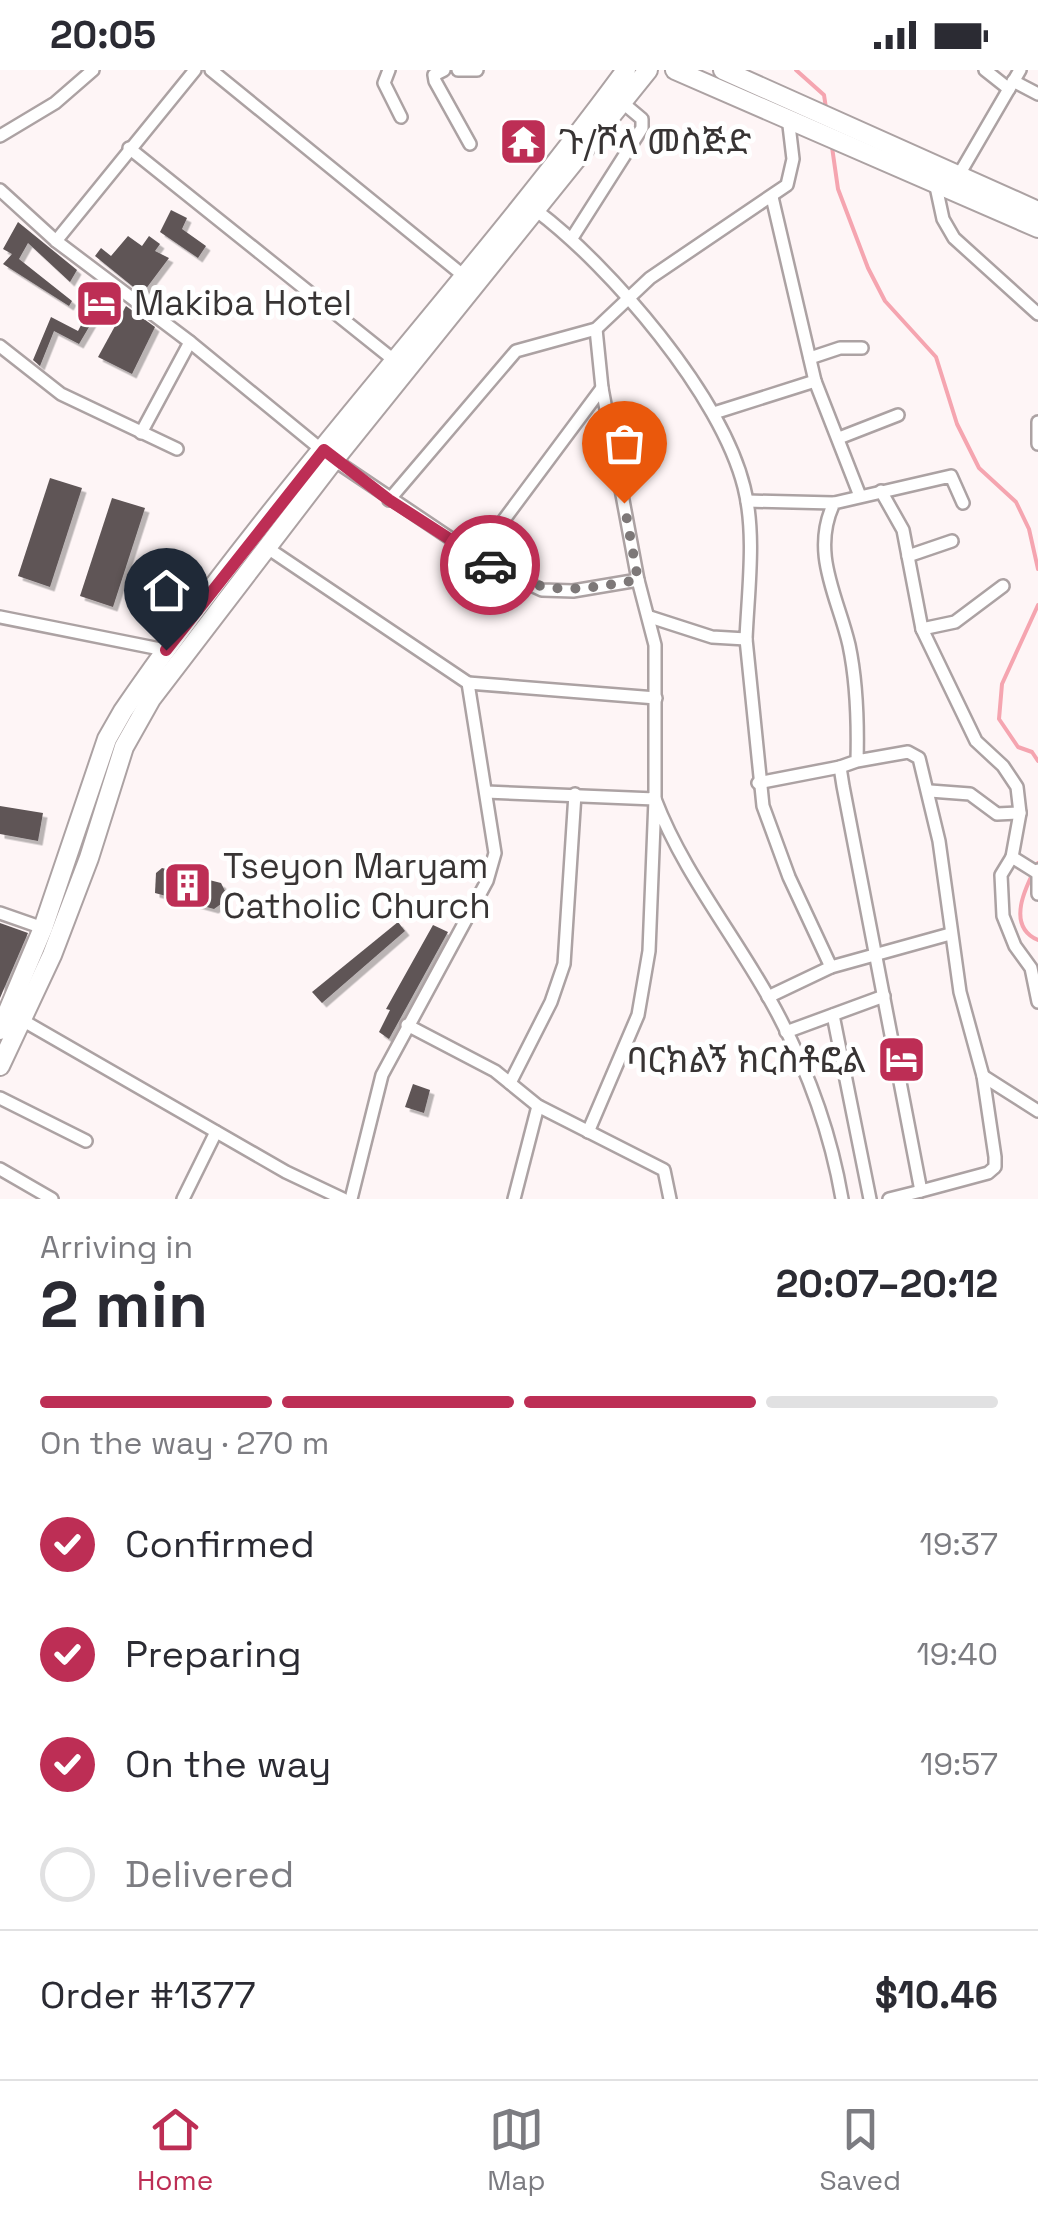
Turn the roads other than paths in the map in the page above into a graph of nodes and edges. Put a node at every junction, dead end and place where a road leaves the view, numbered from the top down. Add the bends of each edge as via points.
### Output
1 (93, 70) edge
2 (196, 70) edge
3 (211, 70) edge
4 (389, 70) edge
5 (444, 70) edge
6 (458, 70) edge
7 (477, 70) edge
8 (626, 70) edge
9 (648, 70) edge
10 (675, 70) edge
11 (723, 70) edge
12 (985, 70) edge
13 (1014, 80) edge
14 (1038, 94) edge
15 (624, 103) junction
16 (794, 111) junction
17 (400, 117) dead end
18 (846, 133) junction
19 (0, 136) edge
20 (470, 144) dead end
21 (128, 148) junction
22 (960, 174) junction
23 (935, 182) junction
24 (0, 190) edge
25 (772, 198) junction
26 (1011, 207) junction
27 (536, 211) junction
28 (1038, 211) edge
29 (1038, 228) edge
30 (572, 238) junction
31 (56, 241) junction
32 (464, 276) junction
33 (626, 300) junction
34 (1038, 314) edge
35 (596, 330) junction
36 (190, 342) junction
37 (0, 346) edge
38 (862, 348) dead end
39 (810, 358) junction
40 (395, 361) junction
41 (815, 381) junction
42 (602, 388) junction
43 (714, 413) junction
44 (898, 415) dead end
45 (1038, 422) edge
46 (141, 433) junction
47 (839, 438) junction
48 (1038, 444) edge
49 (177, 450) dead end
50 (329, 455) junction
51 (880, 491) junction
52 (860, 496) junction
53 (389, 500) junction
54 (747, 502) junction
55 (834, 503) junction
56 (963, 503) dead end
57 (952, 541) dead end
58 (266, 547) junction
59 (477, 556) junction
60 (908, 556) junction
61 (638, 580) junction
62 (1003, 586) dead end
63 (0, 617) edge
64 (650, 617) junction
65 (922, 628) junction
66 (746, 639) junction
67 (166, 650) junction
68 (468, 682) junction
69 (656, 698) junction
70 (858, 761) junction
71 (840, 767) junction
72 (758, 783) junction
73 (930, 791) junction
74 (486, 792) junction
75 (574, 794) junction
76 (656, 799) junction
77 (1020, 812) junction
78 (70, 852) junction
79 (89, 858) junction
80 (1018, 861) junction
81 (1037, 871) edge
82 (1038, 894) edge
83 (0, 913) edge
84 (43, 928) junction
85 (950, 934) junction
86 (874, 954) junction
87 (831, 967) junction
88 (884, 996) junction
89 (768, 997) junction
90 (1038, 1002) edge
91 (832, 1015) junction
92 (22, 1020) junction
93 (407, 1025) junction
94 (0, 1030) edge
95 (786, 1032) junction
96 (0, 1066) edge
97 (984, 1076) junction
98 (510, 1083) junction
99 (0, 1098) edge
100 (538, 1106) junction
101 (1038, 1111) edge
102 (216, 1132) junction
103 (588, 1132) junction
104 (86, 1141) dead end
105 (0, 1168) edge
106 (920, 1192) junction
107 (52, 1199) edge
108 (183, 1199) edge
109 (343, 1199) edge
110 (351, 1199) edge
111 (514, 1199) edge
112 (670, 1199) edge
113 (842, 1199) edge
114 (870, 1199) edge
115 (889, 1199) edge

1 - 19 street via 56,103
2 - 21 street
3 - 32 street
4 - 17 street via 384,83
5 - 20 street via 434,81
6 - 7 street
8 - 32 main road
9 - 15 main road
10 - 16 main road
11 - 16 main road
12 - 13 street
13 - 14 street
13 - 22 street
15 - 27 main road
15 - 30 street via 642,118 642,128
16 - 18 main road
16 - 18 main road via 814,128
16 - 25 street via 793,173
18 - 22 main road
18 - 23 main road
21 - 31 street
21 - 40 street
22 - 26 main road
23 - 26 main road
23 - 34 street via 954,238
24 - 31 street
25 - 33 street
25 - 39 street
26 - 28 main road
26 - 29 main road
27 - 30 street
27 - 50 main road
30 - 33 street
31 - 36 street
32 - 40 main road
33 - 35 street
33 - 43 street
35 - 42 street
35 - 53 street via 516,350
36 - 46 street
36 - 50 street
37 - 46 street via 41,382
38 - 39 street
39 - 41 street
40 - 50 main road
41 - 43 street
41 - 47 street
42 - 59 street
42 - 61 street
43 - 54 street
44 - 47 street
45 - 48 street
46 - 49 street
47 - 52 street
50 - 53 street
50 - 58 main road
50 - 67 main road
51 - 52 street
51 - 56 street via 951,476
51 - 60 street via 903,530
52 - 55 street
53 - 59 street
54 - 55 street
54 - 66 street
55 - 70 street via 824,554 848,645
57 - 60 street
58 - 68 street
58 - 79 main road via 136,721
59 - 61 street via 542,590
60 - 65 street
61 - 64 street
62 - 65 street via 955,622
63 - 67 street
64 - 66 street via 712,637
64 - 69 street
65 - 77 street via 976,741 1017,787
66 - 72 street
67 - 78 main road via 107,739
68 - 69 street
68 - 74 street
69 - 76 street
70 - 71 street
70 - 73 street via 914,753
71 - 72 street
71 - 86 street
72 - 87 street via 789,877
73 - 77 street via 970,794 997,814
73 - 85 street
74 - 75 street
74 - 93 street via 492,868
75 - 76 street
75 - 98 street via 564,964
76 - 89 street
76 - 103 street via 650,951 638,1015
77 - 80 street
78 - 79 main road
78 - 84 main road
79 - 92 main road
80 - 81 street
80 - 90 street via 1001,875 1003,916 1031,968
81 - 82 street
83 - 84 street
84 - 94 main road
85 - 86 street
85 - 97 street
86 - 87 street
86 - 88 street
87 - 89 street
88 - 91 street
88 - 106 street
89 - 95 street
91 - 95 street
91 - 114 street
92 - 96 main road
92 - 102 street
93 - 98 street
93 - 110 street via 377,1089
95 - 113 street via 822,1115
97 - 101 street
97 - 106 street via 994,1167
98 - 100 street
99 - 104 street
100 - 103 street
100 - 111 street
102 - 108 street
102 - 109 street
103 - 112 street via 664,1170
105 - 107 street
106 - 115 street

